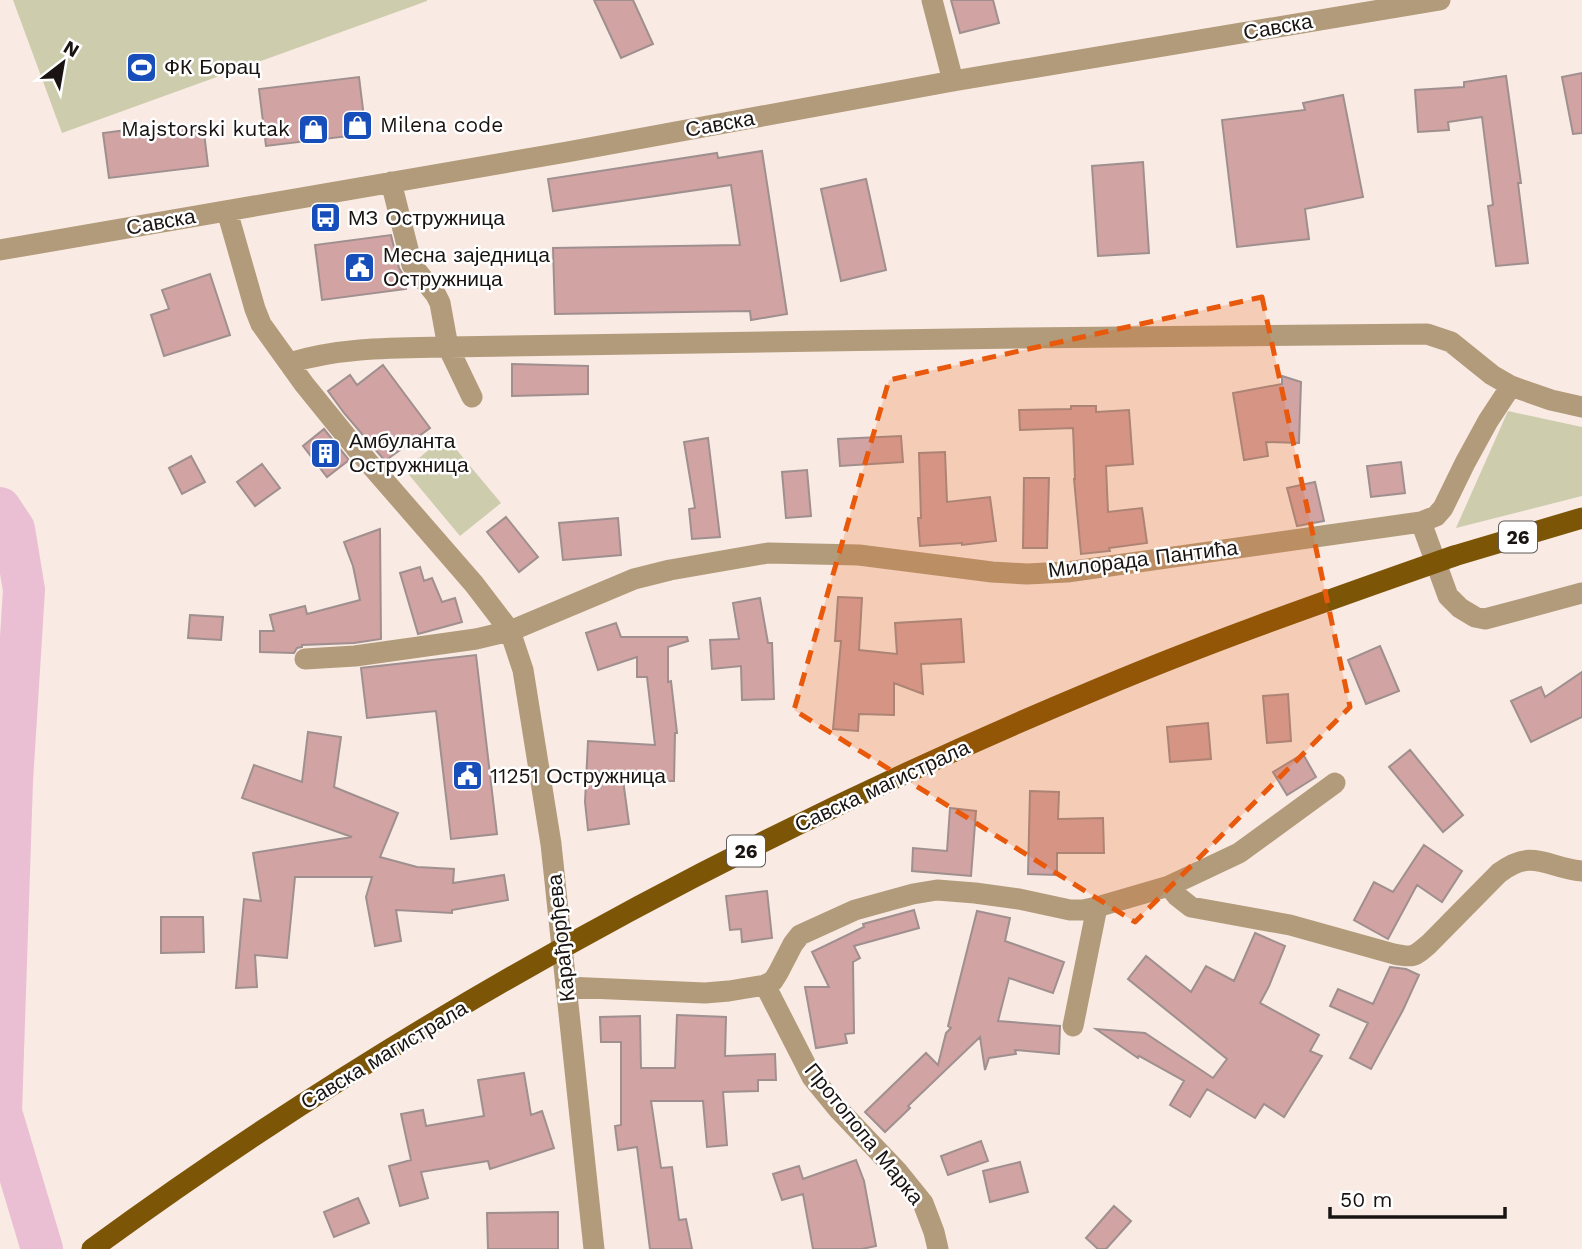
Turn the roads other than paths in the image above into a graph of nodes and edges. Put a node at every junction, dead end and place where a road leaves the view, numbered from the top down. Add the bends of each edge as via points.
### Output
1 (932, 0) edge
2 (1440, 0) edge
3 (953, 81) junction
4 (391, 182) junction
5 (227, 211) junction
6 (0, 250) edge
7 (448, 346) junction
8 (289, 363) junction
9 (1511, 386) junction
10 (472, 397) dead end
11 (1582, 407) edge
12 (1582, 518) edge
13 (1421, 522) junction
14 (1582, 593) edge
15 (510, 631) junction
16 (305, 659) dead end
17 (1335, 783) dead end
18 (1582, 871) edge
19 (1169, 886) junction
20 (1097, 907) junction
21 (765, 985) junction
22 (566, 988) junction
23 (1073, 1027) dead end
24 (92, 1249) edge
25 (594, 1249) edge
26 (938, 1249) edge

1 - 3 street
2 - 3 street, Савска
3 - 4 street, Савска
4 - 5 street, Савска
4 - 7 street via 412,265 440,303
5 - 6 street, Савска
5 - 8 street, Карађорђева via 261,324
7 - 8 street via 357,349
7 - 9 street via 1427,334 1451,342
7 - 10 street
8 - 15 street, Карађорђева
9 - 11 street
9 - 13 street via 1443,508
12 - 24 main road, Савска магистрала / 26, bridge via 1454,556 1282,616 1101,687 818,815 596,930 431,1024 217,1160
13 - 14 street via 1448,596 1475,617 1485,619
13 - 15 street, Милорада Пантића via 1027,574 859,555 768,553 634,579
15 - 16 street via 368,654
15 - 22 street, Карађорђева via 523,670 535,739
17 - 19 street via 1239,853
18 - 19 street via 1535,859 1510,864 1411,957 1290,925 1191,907
19 - 20 street
20 - 21 street via 1070,910 975,892 913,894 855,911 800,935 778,973
20 - 23 street
21 - 22 street via 705,993
21 - 26 street, Протопопа Марка via 812,1077 923,1203
22 - 25 street, Карађорђева

